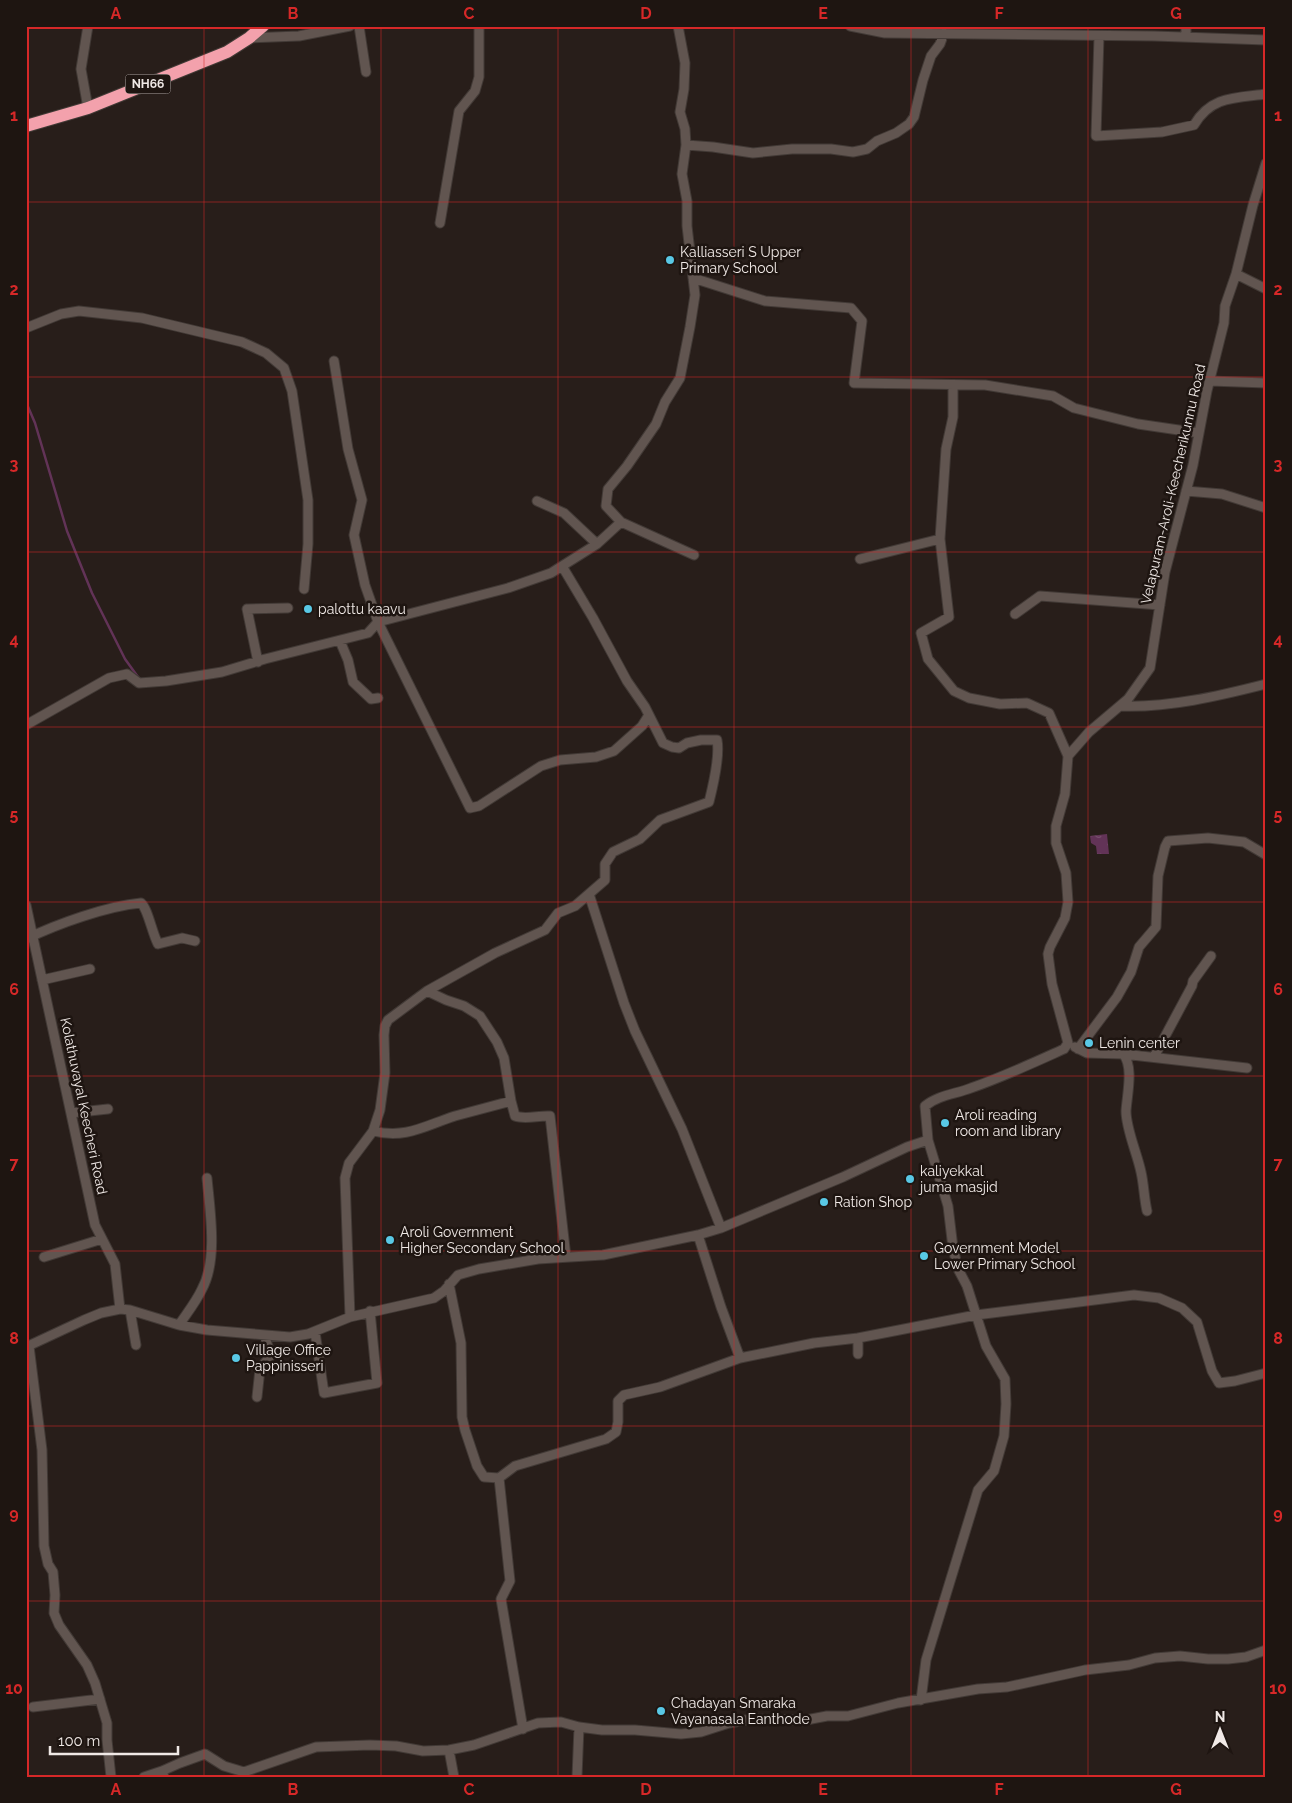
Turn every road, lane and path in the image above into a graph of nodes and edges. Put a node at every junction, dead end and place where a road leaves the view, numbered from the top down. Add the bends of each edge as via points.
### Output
1 (88, 26) edge
2 (263, 26) edge
3 (350, 26) edge
4 (359, 26) edge
5 (480, 26) edge
6 (678, 26) edge
7 (850, 26) edge
8 (1186, 26) edge
9 (1040, 31) edge
10 (944, 34) junction
11 (1099, 36) junction
12 (1186, 37) junction
13 (249, 38) junction
14 (1266, 40) edge
15 (366, 72) dead end
16 (1266, 94) edge
17 (88, 108) junction
18 (26, 126) edge
19 (686, 145) junction
20 (1266, 164) edge
21 (440, 223) dead end
22 (1236, 274) junction
23 (693, 278) junction
24 (1266, 289) edge
25 (26, 328) edge
26 (334, 361) dead end
27 (1210, 381) junction
28 (1266, 383) edge
29 (953, 385) junction
30 (1199, 433) junction
31 (1186, 491) junction
32 (537, 501) dead end
33 (1266, 508) edge
34 (621, 522) junction
35 (940, 539) junction
36 (597, 544) junction
37 (694, 555) dead end
38 (860, 559) dead end
39 (562, 566) junction
40 (304, 589) dead end
41 (1160, 605) junction
42 (288, 608) dead end
43 (1015, 614) dead end
44 (378, 622) junction
45 (340, 641) junction
46 (258, 662) junction
47 (1266, 684) edge
48 (378, 698) dead end
49 (1120, 706) junction
50 (649, 715) junction
51 (26, 725) edge
52 (1068, 756) junction
53 (1266, 855) edge
54 (589, 894) junction
55 (26, 905) edge
56 (30, 938) edge
57 (195, 941) dead end
58 (1211, 956) dead end
59 (90, 969) dead end
60 (42, 980) junction
61 (426, 991) junction
62 (1068, 1043) junction
63 (1078, 1049) junction
64 (1123, 1054) junction
65 (1154, 1058) junction
66 (1247, 1068) dead end
67 (511, 1101) junction
68 (108, 1109) dead end
69 (71, 1113) junction
70 (373, 1131) junction
71 (928, 1140) junction
72 (207, 1178) dead end
73 (1147, 1211) dead end
74 (721, 1228) junction
75 (698, 1235) junction
76 (102, 1239) junction
77 (44, 1257) dead end
78 (566, 1257) junction
79 (449, 1284) junction
80 (120, 1310) junction
81 (130, 1310) junction
82 (370, 1312) junction
83 (976, 1315) junction
84 (350, 1317) junction
85 (179, 1325) junction
86 (315, 1332) junction
87 (264, 1335) junction
88 (858, 1338) junction
89 (136, 1345) dead end
90 (28, 1347) edge
91 (858, 1354) dead end
92 (740, 1358) junction
93 (1266, 1373) edge
94 (257, 1397) dead end
95 (499, 1478) junction
96 (1266, 1650) edge
97 (100, 1699) junction
98 (921, 1700) junction
99 (33, 1707) dead end
100 (580, 1727) junction
101 (523, 1730) junction
102 (449, 1750) junction
103 (163, 1774) edge
104 (110, 1777) edge
105 (144, 1777) edge
106 (454, 1777) edge
107 (576, 1777) edge

1 - 17 street via 81,68
2 - 13 highway, NH66
3 - 13 street via 299,36
4 - 15 street
5 - 21 street via 480,77 475,91 459,111
6 - 19 street via 685,63 680,112
7 - 10 street via 885,33
8 - 12 street
9 - 10 street
9 - 11 street
10 - 19 street via 922,80 914,117 909,124 866,149 853,152 792,149 752,153
11 - 12 street
11 - 16 street via 1096,136 1162,132 1194,126 1210,105
12 - 14 street
13 - 17 highway, NH66 via 227,52
17 - 18 highway, NH66
19 - 23 street via 682,174
20 - 22 street, Velapuram-Aroli-Keecherikunnu Road
22 - 24 street
22 - 27 street, Velapuram-Aroli-Keecherikunnu Road via 1225,306
23 - 29 street via 765,300 852,308 862,321 854,383
23 - 34 street via 695,295 680,378 656,424 608,489 606,506
25 - 40 street via 79,310 142,318 242,342 266,353 284,368 292,391 308,500
26 - 44 street via 348,449 362,500 354,535
27 - 28 street
27 - 30 street, Velapuram-Aroli-Keecherikunnu Road
29 - 30 street via 985,385 1053,396 1074,408 1138,424
29 - 35 street via 953,417 946,449
30 - 31 street, Velapuram-Aroli-Keecherikunnu Road
31 - 33 street via 1222,494
31 - 41 street, Velapuram-Aroli-Keecherikunnu Road
32 - 36 street via 564,513
34 - 36 street
34 - 37 street
35 - 38 street
35 - 52 street via 949,616 921,633 928,659 954,691 968,698 1000,704 1027,703 1049,713
36 - 39 street
39 - 44 street via 508,588
39 - 50 street
41 - 43 street via 1040,596
41 - 49 street, Velapuram-Aroli-Keecherikunnu Road via 1150,668
42 - 46 street via 247,609
44 - 45 street via 368,633
44 - 50 street via 470,808 479,806 541,766 614,751 642,726
45 - 46 street
45 - 48 street via 353,682 371,699
46 - 51 street via 222,672 159,682 139,683 128,674 109,678
47 - 49 street via 1184,701 1143,707
49 - 52 street, Velapuram-Aroli-Keecherikunnu Road via 1089,732
50 - 54 street via 663,743 672,747 679,748 701,740 718,740 709,802 660,820 640,839 613,852 605,864 605,880
52 - 62 street via 1056,843 1066,873 1068,902 1048,954 1052,984
53 - 63 street via 1244,842 1208,838 1168,841 1158,876 1156,926 1139,947 1131,972 1117,997
54 - 61 street via 575,906 558,913 545,930
54 - 74 street via 630,1017 682,1129
55 - 56 street, Kolathuvayal Keecheri Road
56 - 57 street via 82,917 141,903 146,907 158,944 182,938
56 - 60 street, Kolathuvayal Keecheri Road
58 - 65 street via 1193,980
59 - 60 street
60 - 69 street, Kolathuvayal Keecheri Road
61 - 67 street via 480,1016 504,1058
61 - 70 street via 388,1020 385,1026 385,1073 380,1110
62 - 63 street
62 - 71 street via 1064,1049 1012,1073 930,1102 925,1106
63 - 64 street via 1087,1053
64 - 65 street
64 - 73 street via 1130,1078 1126,1113 1142,1175
65 - 66 street
67 - 70 street via 409,1133
67 - 78 street via 515,1116 520,1118 550,1116
68 - 69 street
69 - 76 street, Kolathuvayal Keecheri Road via 95,1226
70 - 84 street via 349,1163 345,1178
71 - 74 street
71 - 83 street via 948,1206 958,1268
72 - 85 street via 213,1241 208,1271 203,1288
74 - 75 street
75 - 78 street via 603,1255
75 - 92 street
76 - 77 street
76 - 80 street, Kolathuvayal Keecheri Road via 115,1264
78 - 79 street via 479,1269 458,1275
79 - 82 street via 434,1298
79 - 95 street via 461,1343 465,1430 484,1477
80 - 81 street
80 - 90 street via 101,1313
81 - 85 street
81 - 89 street
82 - 84 street
82 - 86 street via 377,1384 324,1393
83 - 88 street
83 - 93 street via 1134,1295 1159,1298 1182,1308 1197,1322 1212,1371 1219,1383
83 - 98 street via 986,1346 1005,1379 1005,1424 994,1471 978,1490 928,1652
84 - 86 street
85 - 87 street
86 - 87 street via 290,1337
87 - 94 street via 271,1355 260,1369
88 - 91 street
88 - 92 street
90 - 97 street via 42,1450 44,1546 48,1564 54,1572 54,1613 87,1665
92 - 95 street via 660,1388 624,1395 618,1400 616,1432 515,1466
95 - 101 street via 510,1581 501,1599
96 - 98 street via 1228,1659 1155,1658
97 - 99 street
97 - 104 street via 107,1723
98 - 100 street via 848,1716 752,1720 681,1734
100 - 101 street via 561,1722 538,1723
100 - 107 street
101 - 102 street
102 - 103 street via 423,1751 370,1744 316,1747 244,1772 224,1766 205,1754 180,1763
102 - 106 street
103 - 105 street

